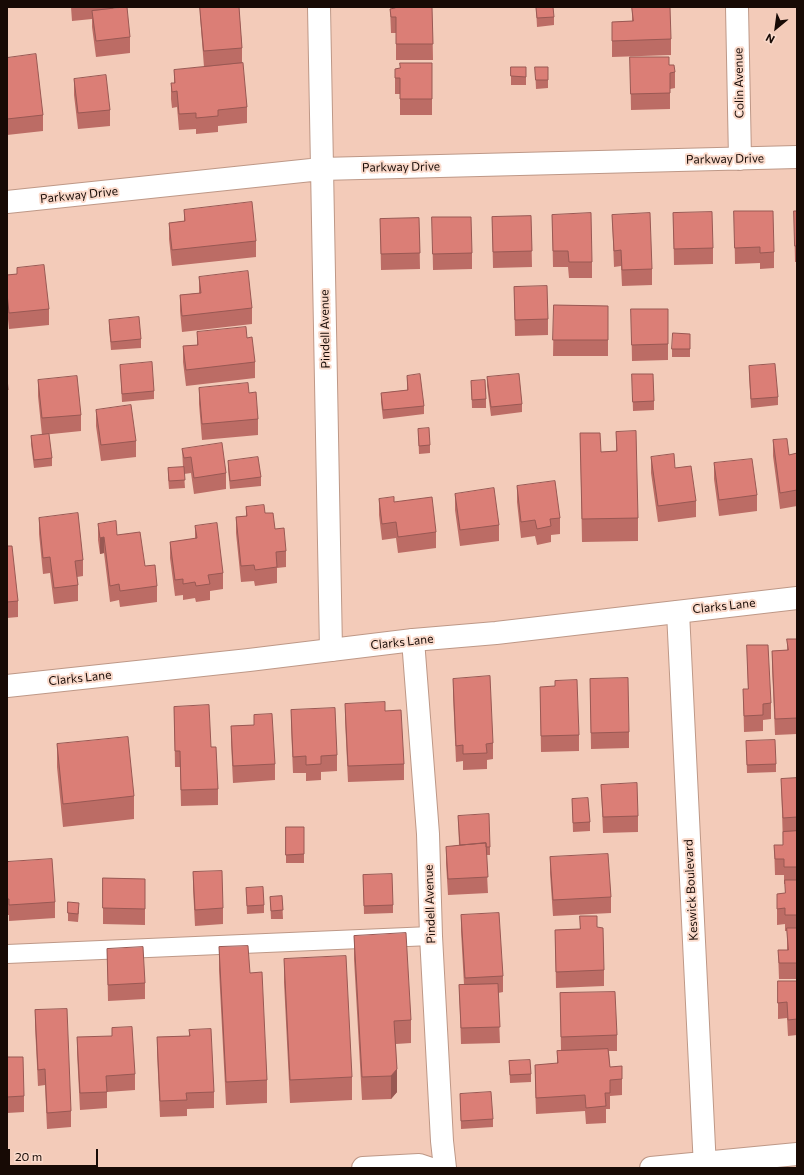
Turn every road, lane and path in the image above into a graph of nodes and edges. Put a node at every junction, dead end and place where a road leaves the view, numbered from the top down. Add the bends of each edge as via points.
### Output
1 (319, 7) edge
2 (738, 7) edge
3 (797, 157) edge
4 (740, 159) junction
5 (322, 169) junction
6 (7, 202) edge
7 (797, 598) edge
8 (678, 612) junction
9 (413, 640) junction
10 (331, 650) junction
11 (7, 686) edge
12 (431, 936) junction
13 (7, 954) edge
14 (797, 1154) edge
15 (705, 1166) edge
16 (363, 1168) edge
17 (428, 1168) edge
18 (445, 1168) edge
19 (651, 1168) edge

1 - 5 street, Pindell Avenue
2 - 4 street, Colin Avenue
3 - 4 street, Parkway Drive
4 - 5 street, Parkway Drive
5 - 6 street, Parkway Drive
5 - 10 street, Pindell Avenue
7 - 8 street, Clarks Lane
8 - 9 street, Clarks Lane
8 - 15 street, Keswick Boulevard
9 - 10 street, Clarks Lane
9 - 12 street, Pindell Avenue via 428,834
10 - 11 street, Clarks Lane
12 - 13 lane
12 - 18 street, Pindell Avenue
14 - 15 street
15 - 19 street
16 - 17 street via 419,1165

